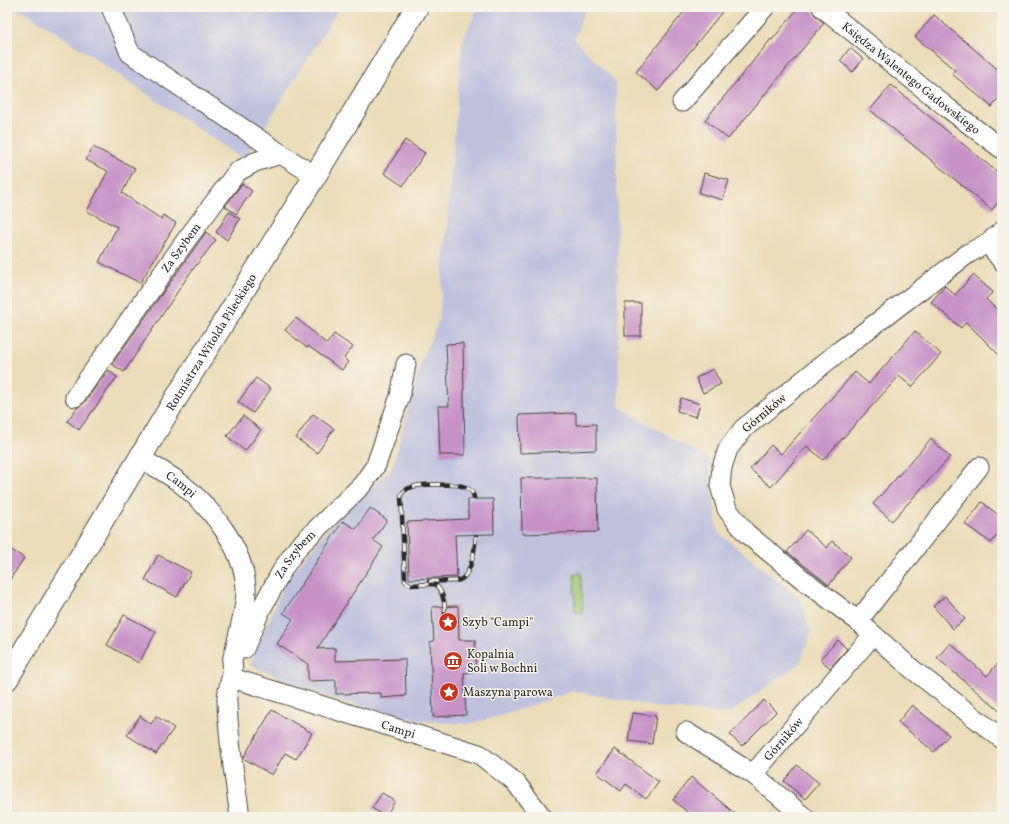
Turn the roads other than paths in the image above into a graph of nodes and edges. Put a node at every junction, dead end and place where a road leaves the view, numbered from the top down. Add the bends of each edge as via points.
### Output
1 (111, 7) edge
2 (417, 7) edge
3 (765, 7) edge
4 (822, 7) edge
5 (682, 102) dead end
6 (1002, 149) edge
7 (281, 154) junction
8 (315, 176) junction
9 (995, 237) edge
10 (1002, 261) edge
11 (406, 364) dead end
12 (75, 398) dead end
13 (140, 458) junction
14 (980, 467) dead end
15 (858, 621) junction
16 (873, 635) junction
17 (232, 673) junction
18 (7, 679) edge
19 (686, 732) dead end
20 (1002, 739) edge
21 (754, 774) junction
22 (240, 817) edge
23 (542, 817) edge
24 (804, 817) edge

1 - 7 street via 130,52
2 - 8 main road, Rotmistrza Witolda Pileckiego
3 - 5 street
4 - 6 street, Księdza Walentego Gadowskiego
7 - 8 street
7 - 12 street, Za Szybem via 255,162 237,172
8 - 13 main road, Rotmistrza Witolda Pileckiego
9 - 10 street
9 - 15 street, Górników via 969,253 842,349 743,429 728,449 722,467 720,486 727,509 746,533
11 - 17 street, Za Szybem via 400,396 376,465 363,484 299,546 284,567 261,609
13 - 17 street, Campi via 183,485 208,509 234,545 246,588
13 - 18 main road, Rotmistrza Witolda Pileckiego
14 - 15 street
15 - 16 street, Górników
16 - 20 street, Górników
16 - 21 street, Górników
17 - 22 street, Campi via 227,699
17 - 23 street, Campi via 480,754 516,783
19 - 21 street
21 - 24 street

